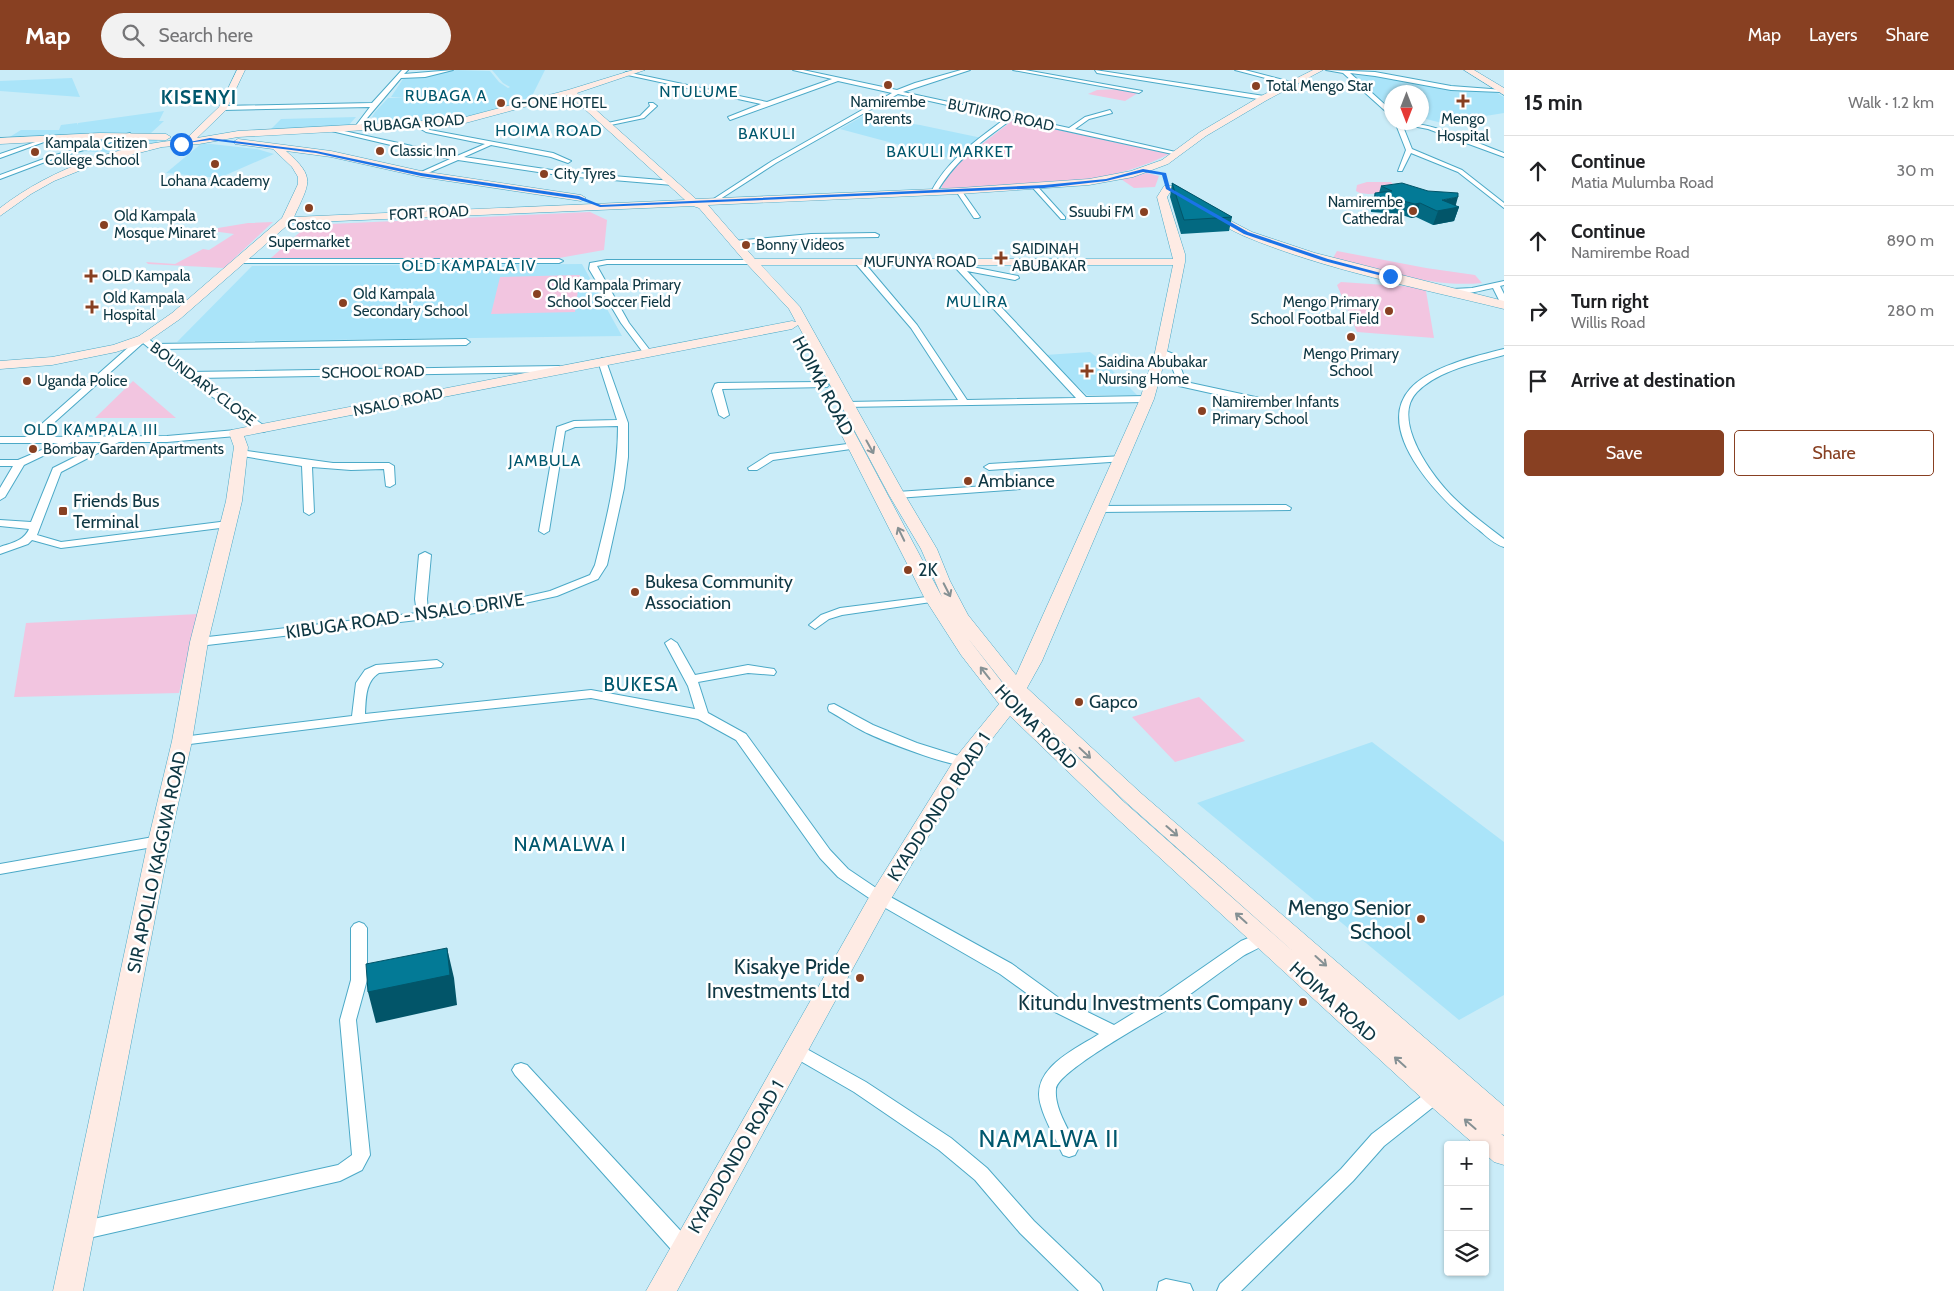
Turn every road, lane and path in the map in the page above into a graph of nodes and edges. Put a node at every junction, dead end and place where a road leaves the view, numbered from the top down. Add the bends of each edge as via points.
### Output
1 (241, 70) edge
2 (405, 70) edge
3 (450, 70) edge
4 (641, 70) edge
5 (796, 70) edge
6 (814, 70) edge
7 (967, 70) edge
8 (1016, 70) edge
9 (1099, 70) edge
10 (1238, 70) edge
11 (1318, 70) edge
12 (1329, 70) edge
13 (1468, 70) edge
14 (807, 72) junction
15 (1345, 72) junction
16 (626, 74) junction
17 (399, 76) junction
18 (838, 79) junction
19 (1292, 83) junction
20 (1139, 91) dead end
21 (1503, 91) edge
22 (571, 92) junction
23 (896, 92) junction
24 (1264, 98) junction
25 (651, 104) dead end
26 (767, 104) junction
27 (374, 105) junction
28 (1384, 107) edge
29 (223, 108) junction
30 (1110, 112) dead end
31 (730, 118) dead end
32 (1011, 118) junction
33 (606, 124) junction
34 (418, 125) junction
35 (357, 128) junction
36 (1429, 128) edge
37 (326, 129) junction
38 (1069, 130) junction
39 (1402, 130) edge
40 (130, 135) junction
41 (52, 138) junction
42 (192, 138) junction
43 (210, 139) junction
44 (161, 140) junction
45 (0, 141) edge
46 (489, 144) junction
47 (276, 147) junction
48 (1409, 150) junction
49 (1177, 153) junction
50 (1504, 155) edge
51 (0, 156) edge
52 (456, 158) junction
53 (568, 161) dead end
54 (1165, 162) junction
55 (1400, 170) dead end
56 (1143, 171) junction
57 (421, 174) junction
58 (1164, 174) junction
59 (0, 177) edge
60 (673, 183) junction
61 (1035, 187) junction
62 (959, 191) junction
63 (934, 192) junction
64 (714, 201) junction
65 (693, 202) junction
66 (596, 204) junction
67 (1194, 204) edge
68 (1504, 206) edge
69 (570, 207) joint
70 (0, 212) edge
71 (976, 218) dead end
72 (1062, 218) dead end
73 (287, 220) junction
74 (875, 235) dead end
75 (734, 243) junction
76 (241, 261) junction
77 (559, 261) dead end
78 (747, 262) junction
79 (858, 262) junction
80 (1179, 262) junction
81 (957, 265) junction
82 (1015, 278) dead end
83 (1500, 285) edge
84 (1453, 291) junction
85 (1504, 304) edge
86 (792, 325) junction
87 (466, 342) dead end
88 (148, 343) junction
89 (648, 352) junction
90 (1161, 352) junction
91 (1504, 352) edge
92 (602, 361) junction
93 (0, 365) edge
94 (560, 369) junction
95 (187, 375) junction
96 (824, 385) junction
97 (1147, 399) junction
98 (1083, 400) junction
99 (963, 401) junction
100 (1260, 401) dead end
101 (847, 404) junction
102 (724, 416) dead end
103 (623, 423) junction
104 (263, 429) junction
105 (236, 433) junction
106 (0, 440) edge
107 (29, 440) junction
108 (72, 440) junction
109 (118, 440) junction
110 (855, 446) junction
111 (240, 453) junction
112 (1122, 459) junction
113 (0, 463) edge
114 (20, 463) junction
115 (307, 465) junction
116 (989, 467) dead end
117 (753, 468) dead end
118 (390, 484) dead end
119 (1016, 487) dead end
120 (897, 495) junction
121 (0, 496) edge
122 (1286, 508) dead end
123 (1100, 509) junction
124 (309, 512) dead end
125 (0, 523) edge
126 (228, 524) junction
127 (33, 531) junction
128 (544, 531) dead end
129 (1504, 544) edge
130 (0, 551) edge
131 (425, 555) dead end
132 (934, 599) junction
133 (423, 617) junction
134 (815, 625) dead end
135 (200, 642) junction
136 (671, 643) dead end
137 (437, 664) dead end
138 (770, 672) dead end
139 (692, 679) junction
140 (1014, 697) junction
141 (834, 708) dead end
142 (702, 715) junction
143 (358, 718) junction
144 (182, 741) junction
145 (964, 762) junction
146 (159, 841) junction
147 (0, 869) edge
148 (880, 898) junction
149 (359, 928) dead end
150 (1263, 938) junction
151 (1114, 1034) junction
152 (796, 1050) junction
153 (521, 1070) dead end
154 (1436, 1095) junction
155 (1504, 1123) edge
156 (1069, 1148) dead end
157 (1504, 1153) edge
158 (80, 1230) junction
159 (684, 1249) junction
160 (1093, 1290) edge
161 (68, 1291) edge
162 (661, 1291) edge
163 (1227, 1291) edge

1 - 29 main road
2 - 17 street
3 - 17 street
4 - 16 main road, RUBAGA ROAD
5 - 14 street, BUTIKIRO ROAD
6 - 14 street
7 - 23 street
8 - 20 street
9 - 24 street
10 - 19 street
11 - 19 main road
12 - 15 street
13 - 21 main road
14 - 18 street, BUTIKIRO ROAD
15 - 21 street via 1451,88
15 - 28 street
16 - 22 main road, RUBAGA ROAD
16 - 26 street
17 - 27 street
18 - 23 street, BUTIKIRO ROAD
18 - 26 street
19 - 24 main road
22 - 33 main road, HOIMA ROAD
22 - 34 main road, RUBAGA ROAD via 462,121
23 - 32 street, BUTIKIRO ROAD
23 - 64 street via 774,162
24 - 49 main road
25 - 33 street via 654,106 642,117
26 - 31 street
27 - 29 street
27 - 35 street
29 - 42 main road
30 - 38 street via 1087,118
32 - 38 street, BUTIKIRO ROAD
32 - 63 street via 956,162
33 - 60 main road, HOIMA ROAD
34 - 35 main road, RUBAGA ROAD
34 - 46 street via 428,131
35 - 37 main road, RUBAGA ROAD
36 - 50 street
37 - 43 main road, RUBAGA ROAD via 238,134
37 - 52 street
38 - 49 street, BUTIKIRO ROAD
39 - 48 street
40 - 41 main road
40 - 44 main road
40 - 59 street
41 - 45 main road
41 - 51 street
42 - 43 main road
42 - 44 main road
43 - 44 main road via 181,144
43 - 47 main road
44 - 70 main road via 51,179
46 - 52 street
46 - 53 street via 553,155
47 - 57 main road via 331,154
47 - 73 main road via 296,165 302,177 303,184
48 - 55 street
48 - 68 street via 1460,171
49 - 54 main road
52 - 57 street
52 - 60 street via 595,178
54 - 56 main road
54 - 58 main road
56 - 58 main road
56 - 61 main road via 1089,182
57 - 66 main road via 579,198
58 - 80 main road, KYADDONDO ROAD 1 via 1172,192 1162,198
60 - 65 main road, HOIMA ROAD
61 - 62 main road
61 - 72 street
62 - 63 main road
62 - 71 street
63 - 64 main road
64 - 65 main road
65 - 66 main road, FORT ROAD
65 - 75 main road, HOIMA ROAD via 703,206
65 - 78 main road, HOIMA ROAD via 692,207
66 - 69 main road, FORT ROAD
67 - 84 main road via 1246,233 1275,244
69 - 73 main road, FORT ROAD
73 - 76 main road
74 - 75 street via 811,236
75 - 78 main road, HOIMA ROAD
76 - 77 street
76 - 88 main road
78 - 79 main road, MUFUNYA ROAD
78 - 86 main road, HOIMA ROAD
78 - 89 street via 608,262 593,265 630,331
78 - 101 main road, HOIMA ROAD via 794,307
79 - 81 main road, MUFUNYA ROAD
79 - 99 street via 914,327
80 - 81 main road, MUFUNYA ROAD
80 - 90 main road, KYADDONDO ROAD 1
81 - 82 street
81 - 98 street
83 - 84 street
83 - 85 street
84 - 85 main road
86 - 89 main road, NSALO ROAD
86 - 96 main road, HOIMA ROAD
87 - 88 street
88 - 93 main road via 77,358
88 - 95 street, BOUNDARY CLOSE
88 - 107 street
89 - 92 main road, NSALO ROAD
90 - 97 main road, KYADDONDO ROAD 1
90 - 100 street via 1173,357 1182,384
91 - 129 street via 1460,366 1426,382 1414,391 1404,413 1404,426 1426,474 1452,503
92 - 94 main road, NSALO ROAD
92 - 103 street, KIBUGA ROAD - NSALO DRIVE
94 - 95 street, SCHOOL ROAD
94 - 104 main road, NSALO ROAD
95 - 104 street, BOUNDARY CLOSE
96 - 102 street via 718,386 716,391
96 - 110 main road, HOIMA ROAD
97 - 98 street
97 - 112 main road, KYADDONDO ROAD 1
98 - 99 street
99 - 101 street
101 -> 120 main road, HOIMA ROAD
103 - 128 street via 574,424 560,429
103 - 133 street, KIBUGA ROAD - NSALO DRIVE via 619,488 601,565 594,577 543,596 484,609
104 - 105 main road, NSALO ROAD
105 - 109 street, NSALO ROAD
105 - 111 main road, SIR APOLLO KAGGWA ROAD
106 - 107 street, NSALO ROAD
107 - 108 street, NSALO ROAD
108 - 109 street, NSALO ROAD
108 - 114 street
109 - 127 street via 58,470
110 - 117 street via 770,458
132 -> 110 main road, HOIMA ROAD
111 - 115 street
111 - 126 main road, SIR APOLLO KAGGWA ROAD
112 - 116 street
112 - 123 main road, KYADDONDO ROAD 1
113 - 114 street
114 - 121 street
115 - 118 street via 389,466
115 - 124 street
119 - 120 street
120 -> 140 main road, HOIMA ROAD via 929,549 960,616
122 - 123 street
123 - 140 main road, KYADDONDO ROAD 1
125 - 127 street
126 - 127 street via 61,545 49,543
126 - 135 main road, SIR APOLLO KAGGWA ROAD
127 - 130 street via 24,542
131 - 133 street
132 - 134 street via 840,612
140 -> 132 main road, HOIMA ROAD via 967,651
133 - 135 street, KIBUGA ROAD - NSALO DRIVE
135 - 144 main road, SIR APOLLO KAGGWA ROAD
136 - 139 street
137 - 143 street via 369,673 362,680
138 - 139 street via 748,669
139 - 142 street
140 - 145 main road, KYADDONDO ROAD 1
150 -> 140 main road, HOIMA ROAD via 1117,806
140 -> 155 main road, HOIMA ROAD
141 - 145 street via 868,728
142 - 143 street via 591,694
142 - 148 street via 741,736 826,854 843,873
143 - 144 street
144 - 146 main road, SIR APOLLO KAGGWA ROAD
145 - 148 main road, KYADDONDO ROAD 1
146 - 147 street
146 - 158 main road, SIR APOLLO KAGGWA ROAD
148 - 151 street via 1006,969 1053,1002
148 - 152 main road, KYADDONDO ROAD 1
149 - 158 street via 359,980 348,1020 361,1155 353,1167 340,1173
150 - 151 street via 1247,944 1169,1000
154 -> 150 main road, HOIMA ROAD
151 - 156 street via 1076,1057 1050,1078 1047,1089 1050,1105
152 - 159 main road, KYADDONDO ROAD 1
152 - 160 street via 860,1087 945,1144 981,1174 1027,1227
153 - 159 street
157 -> 154 main road, HOIMA ROAD
154 - 163 street via 1378,1140
158 - 161 main road, SIR APOLLO KAGGWA ROAD
159 - 162 main road, KYADDONDO ROAD 1

